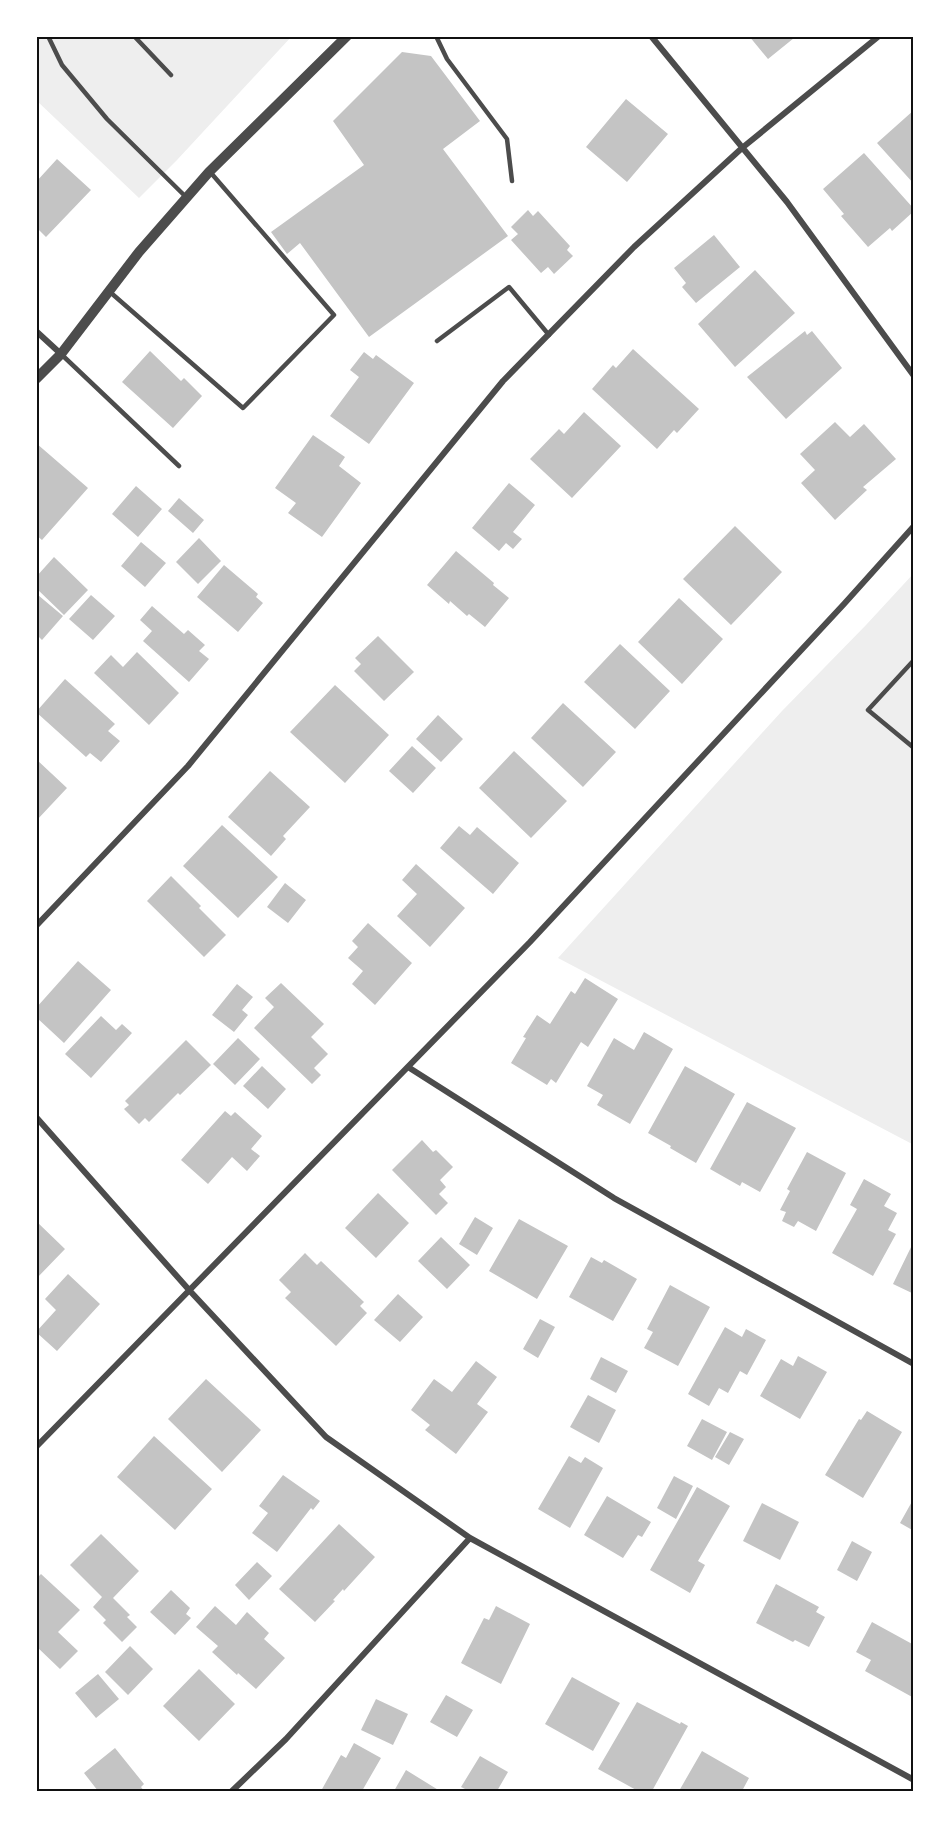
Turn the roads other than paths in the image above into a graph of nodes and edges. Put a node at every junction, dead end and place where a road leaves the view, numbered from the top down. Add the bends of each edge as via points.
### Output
1 (48, 36) edge
2 (134, 36) edge
3 (347, 36) edge
4 (436, 36) edge
5 (651, 36) edge
6 (879, 36) edge
7 (171, 75) dead end
8 (742, 148) junction
9 (209, 172) junction
10 (512, 181) dead end
11 (187, 198) junction
12 (110, 292) junction
13 (36, 331) edge
14 (549, 335) junction
15 (436, 341) dead end
16 (61, 354) junction
17 (914, 376) edge
18 (36, 379) edge
19 (179, 466) dead end
20 (914, 526) edge
21 (914, 660) edge
22 (914, 748) edge
23 (36, 926) edge
24 (408, 1067) junction
25 (36, 1116) edge
26 (190, 1291) junction
27 (914, 1364) edge
28 (36, 1447) edge
29 (470, 1538) junction
30 (914, 1780) edge
31 (232, 1791) edge

1 - 11 lane via 62,65 107,119
2 - 7 lane
3 - 9 street
4 - 10 lane via 447,59 507,139
5 - 8 street
6 - 8 street
8 - 14 street via 634,247
8 - 17 street via 787,202
9 - 11 street
9 - 12 lane via 334,315 243,408
11 - 12 street
12 - 16 street
13 - 16 street
14 - 15 lane via 508,287
14 - 23 street via 503,381 188,766
16 - 18 street
16 - 19 lane
20 - 24 street via 530,942
21 - 22 lane via 868,710
24 - 26 street
24 - 27 street via 614,1198
25 - 26 street
26 - 28 street
26 - 29 street via 326,1437
29 - 30 street
29 - 31 street via 286,1739

